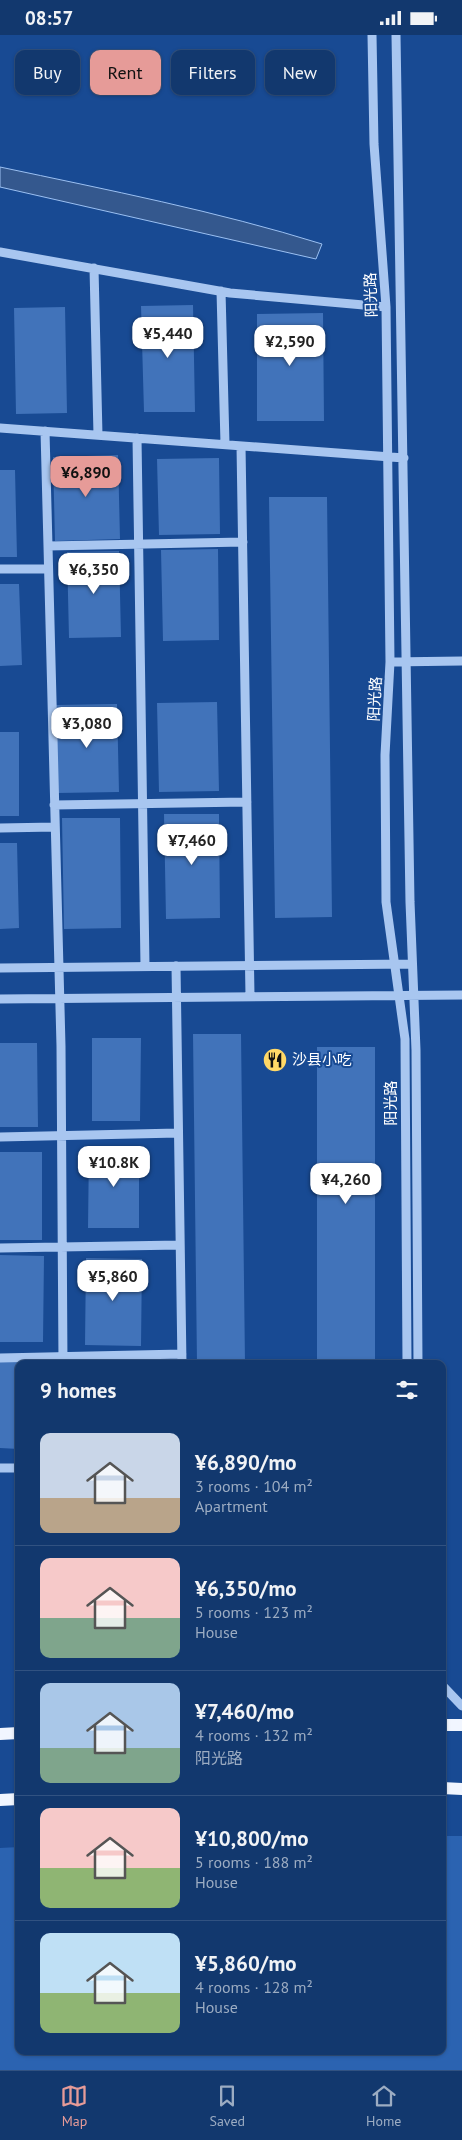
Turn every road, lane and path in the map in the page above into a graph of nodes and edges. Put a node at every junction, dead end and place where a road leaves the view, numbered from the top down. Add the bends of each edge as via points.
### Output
1 (372, 35) edge
2 (396, 35) edge
3 (0, 252) edge
4 (94, 268) junction
5 (221, 291) junction
6 (386, 307) junction
7 (0, 428) edge
8 (45, 431) junction
9 (98, 435) junction
10 (137, 438) junction
11 (224, 444) junction
12 (241, 446) junction
13 (388, 457) junction
14 (404, 458) junction
15 (243, 542) junction
16 (139, 545) junction
17 (48, 547) junction
18 (0, 569) edge
19 (48, 569) junction
20 (406, 661) junction
21 (462, 661) edge
22 (390, 662) junction
23 (247, 802) junction
24 (143, 804) junction
25 (54, 805) junction
26 (54, 827) junction
27 (0, 829) edge
28 (395, 963) junction
29 (412, 964) junction
30 (250, 965) junction
31 (145, 966) junction
32 (176, 966) junction
33 (58, 967) junction
34 (0, 968) edge
35 (413, 993) junction
36 (399, 994) junction
37 (462, 995) edge
38 (176, 996) junction
39 (250, 996) junction
40 (59, 998) junction
41 (0, 999) edge
42 (178, 1133) junction
43 (61, 1136) junction
44 (0, 1137) edge
45 (180, 1245) junction
46 (62, 1247) junction
47 (0, 1248) edge
48 (182, 1354) junction
49 (0, 1358) edge
50 (63, 1360) edge
51 (182, 1360) edge
52 (407, 1360) edge
53 (418, 1360) edge
54 (0, 1468) edge
55 (15, 1468) edge
56 (446, 1689) edge
57 (462, 1706) edge
58 (446, 1725) edge
59 (462, 1725) edge
60 (15, 1733) edge
61 (0, 1734) edge
62 (446, 1788) edge
63 (462, 1789) edge
64 (15, 1799) edge
65 (0, 1800) edge

1 - 6 street, 阳光路 via 374,144
2 - 14 street, 阳光路
3 - 4 street
4 - 5 street
4 - 9 street
5 - 6 street
5 - 11 street
6 - 13 street, 阳光路
7 - 8 street
8 - 9 street
8 - 17 street
9 - 10 street
10 - 11 street
10 - 16 street
11 - 12 street
12 - 13 street
12 - 15 street
13 - 14 street
13 - 22 street, 阳光路
14 - 20 street, 阳光路
15 - 16 street
15 - 23 street
16 - 17 street
16 - 24 street
17 - 19 street
18 - 19 street
19 - 25 street
20 - 21 street
20 - 22 street
20 - 29 street, 阳光路
22 - 28 street, 阳光路 via 385,755 386,902
23 - 24 street
23 - 30 street
24 - 25 street
24 - 31 street
25 - 26 street
26 - 27 street
26 - 33 street
28 - 29 street
28 - 30 street
28 - 36 street, 阳光路
29 - 35 street, 阳光路
30 - 32 street
30 - 39 street
31 - 32 street
31 - 33 street
32 - 38 street
33 - 34 street
33 - 40 street
35 - 36 street
35 - 37 street
35 - 53 street, 阳光路
36 - 39 street
36 - 52 street, 阳光路 via 405,1039
38 - 39 street
38 - 40 street
38 - 42 street
40 - 41 street
40 - 43 street
42 - 43 street
42 - 45 street
43 - 44 street
43 - 46 street
45 - 46 street
45 - 48 street
46 - 47 street
46 - 50 street
48 - 50 street
48 - 51 street
49 - 50 street
54 - 55 street
56 - 57 street
58 - 59 main road
60 - 61 main road
62 - 63 main road
64 - 65 main road

